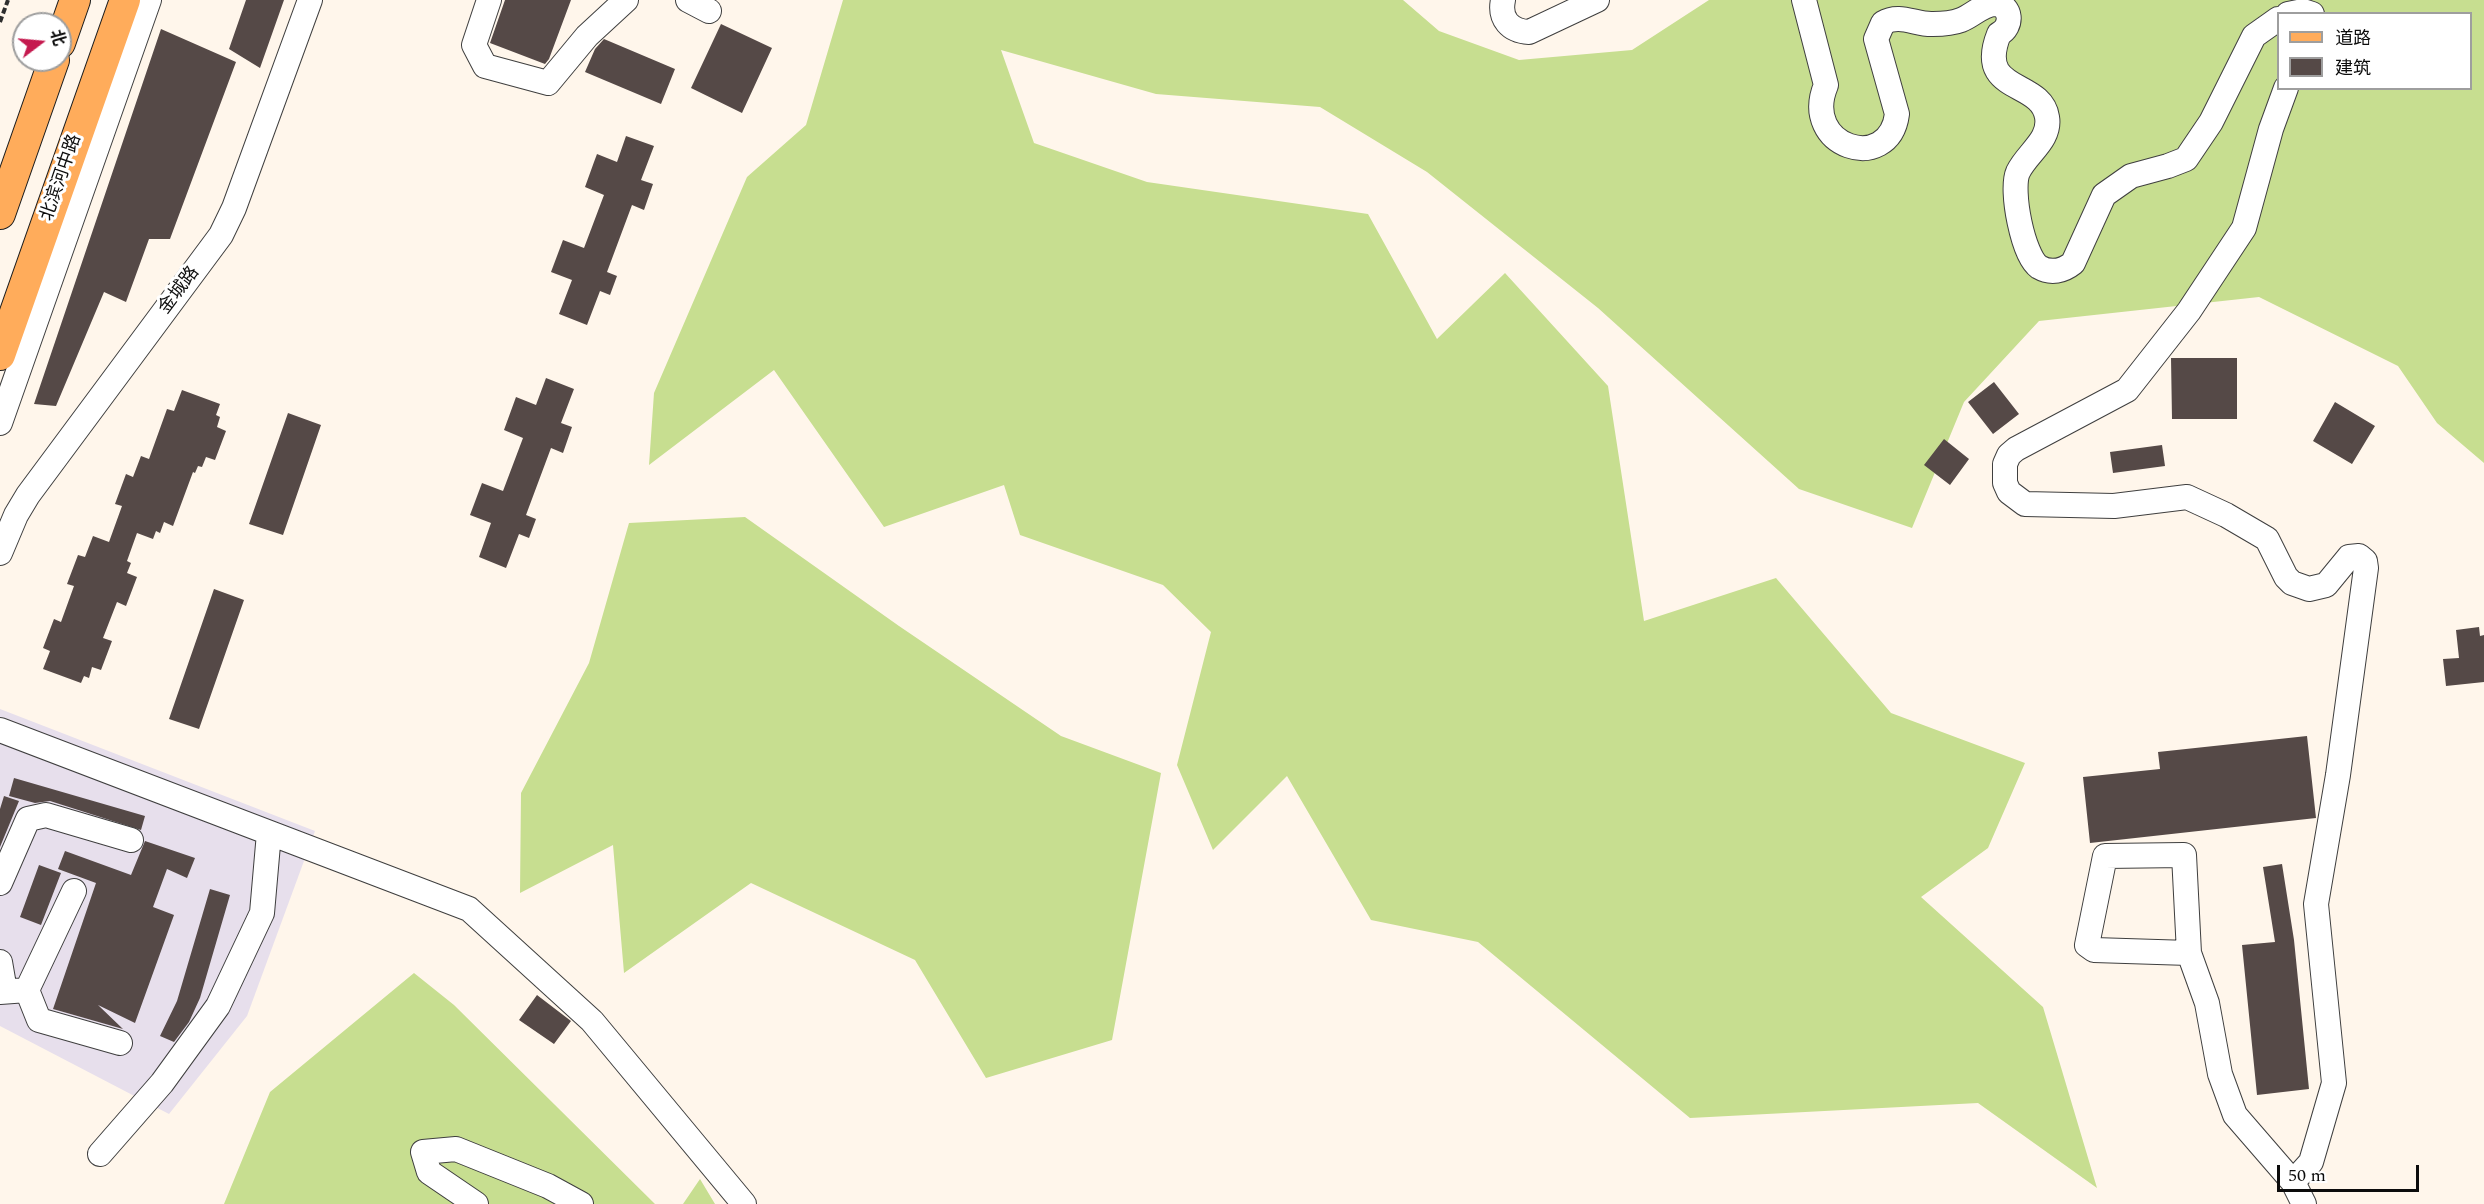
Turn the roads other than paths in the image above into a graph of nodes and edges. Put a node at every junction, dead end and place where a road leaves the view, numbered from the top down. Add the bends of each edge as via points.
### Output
1 (125, 0) edge
2 (149, 0) edge
3 (310, 0) edge
4 (489, 0) edge
5 (626, 0) edge
6 (1503, 0) edge
7 (1597, 0) edge
8 (1804, 0) edge
9 (2277, 20) edge
10 (50, 72) edge
11 (2285, 90) edge
12 (0, 214) edge
13 (0, 356) edge
14 (0, 423) edge
15 (5, 529) edge
16 (0, 554) edge
17 (0, 730) edge
18 (269, 833) junction
19 (131, 840) dead end
20 (0, 883) edge
21 (74, 891) dead end
22 (2189, 953) junction
23 (0, 962) edge
24 (11, 991) edge
25 (120, 1043) dead end
26 (100, 1154) dead end
27 (2293, 1182) junction
28 (476, 1204) edge
29 (581, 1204) edge
30 (744, 1204) edge
31 (2304, 1204) edge

1 - 13 main road, 北滨河中路
2 - 14 street
3 - 15 street, 金城路 via 221,235
4 - 5 street via 474,45 485,66 548,83 587,36
6 - 7 street via 1502,11 1508,25 1521,32 1529,32
8 - 9 street via 1826,85 1820,104 1823,124 1842,143 1855,147 1886,140 1896,123 1897,114 1876,39 1883,23 1900,18 1931,24 1961,20 1991,4 2005,9 2009,23 1994,44 1996,66 2010,84 2038,99 2048,118 2043,139 2017,173 2017,208 2029,254 2048,271 2073,263 2104,195 2131,176 2186,159 2211,122 2254,36
10 - 12 main road
11 - 27 street via 2244,228 2188,311 2127,390 2016,449 2009,455 2004,474 2009,492 2025,504 2114,506 2187,497 2267,539 2286,577 2300,587 2326,585 2349,557 2360,556 2365,561 2338,775 2316,904 2334,1083 2311,1162
15 - 16 street, 金城路
17 - 18 street
18 - 26 street via 262,913 219,1006 162,1083
18 - 30 street via 469,909 592,1021
19 - 20 street via 46,815 28,819
21 - 24 street
22 - 22 street via 2184,855 2105,856 2087,945 2094,950
22 - 27 street via 2207,1003 2220,1074 2235,1115
23 - 24 street
24 - 25 street via 39,1020
27 - 31 street
28 - 29 street via 429,1172 423,1152 456,1149 548,1186

